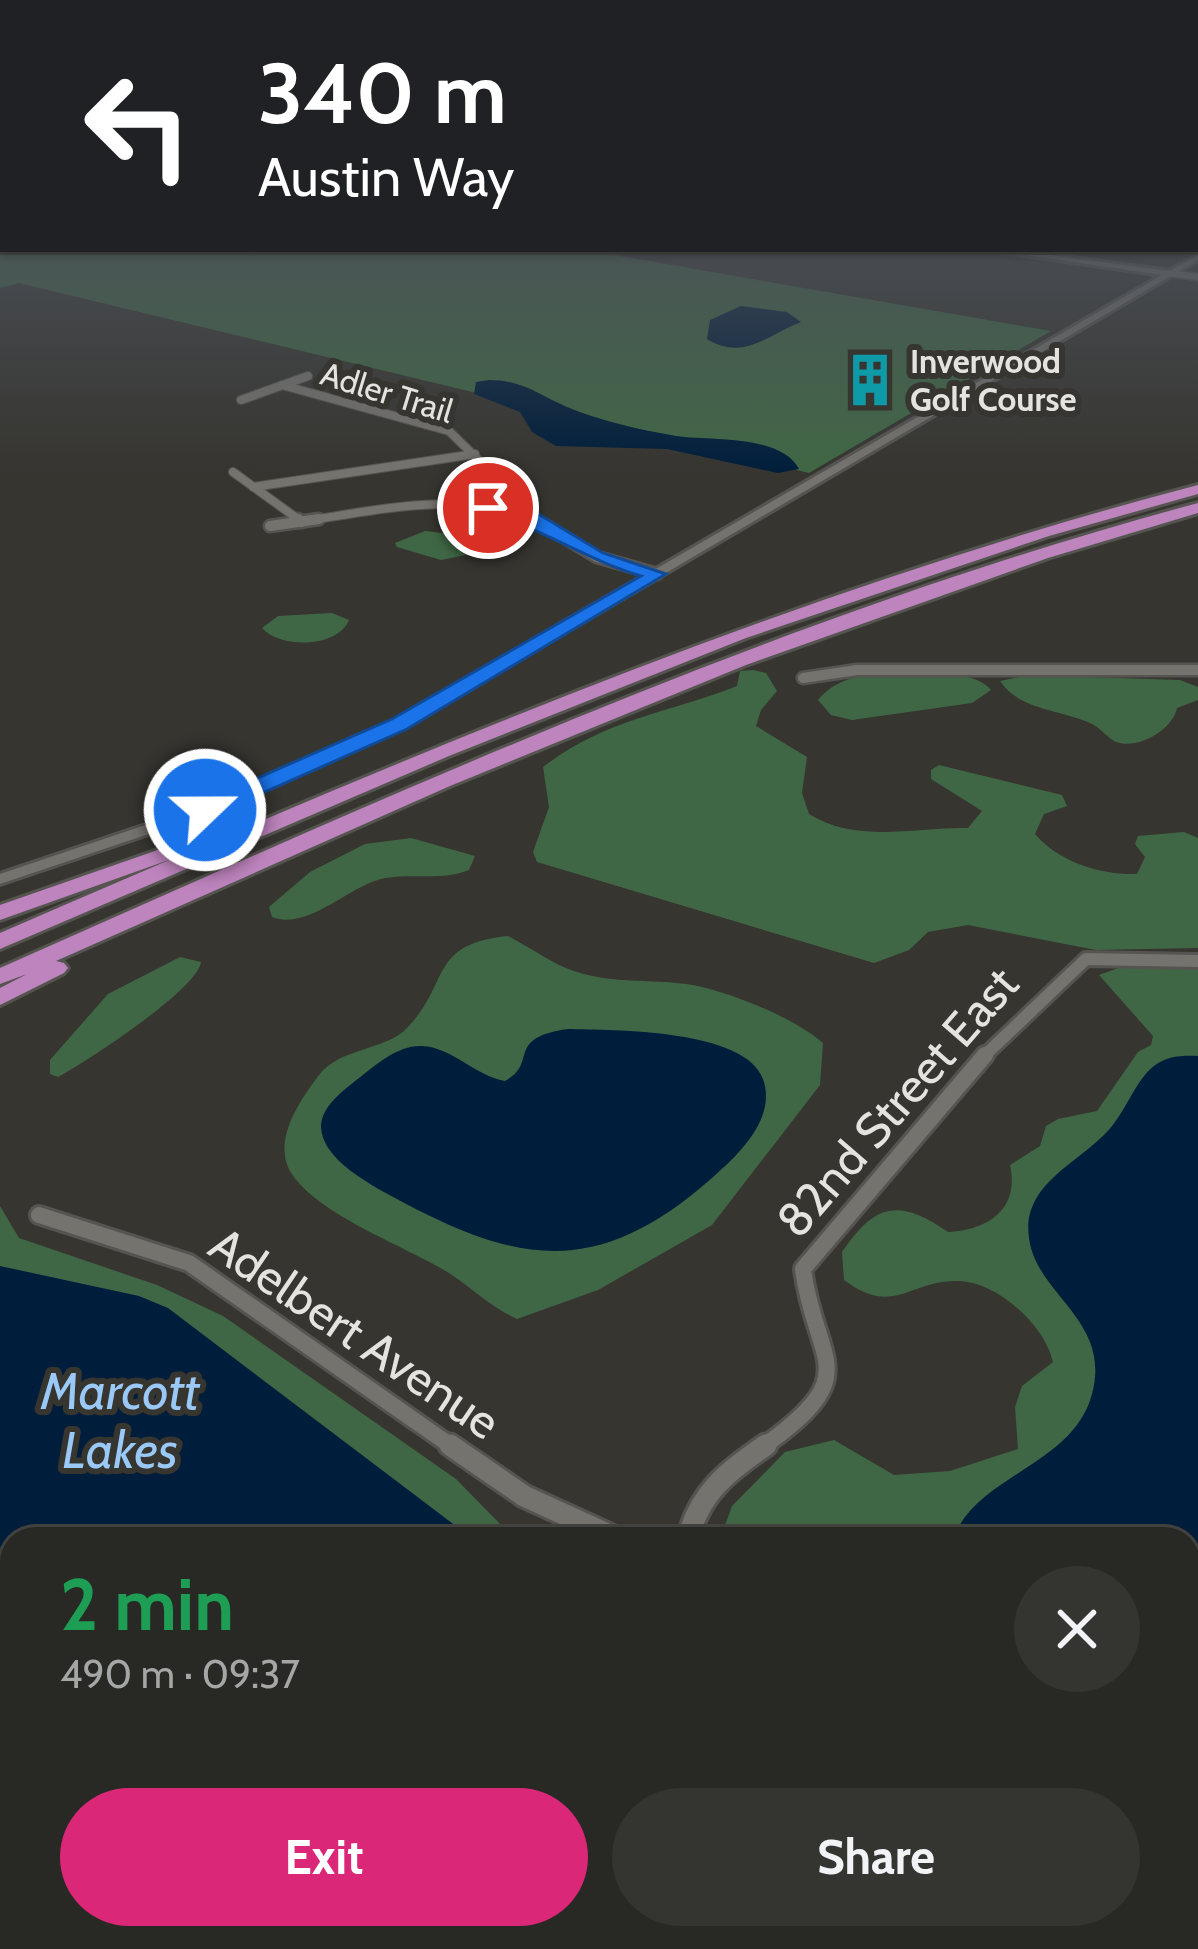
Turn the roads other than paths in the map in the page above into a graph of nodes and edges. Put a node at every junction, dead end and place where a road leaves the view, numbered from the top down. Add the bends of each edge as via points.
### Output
1 (1140, 290) edge
2 (308, 376) dead end
3 (281, 385) junction
4 (241, 400) dead end
5 (475, 454) junction
6 (233, 472) dead end
7 (254, 487) junction
8 (1198, 489) edge
9 (488, 508) junction
10 (1198, 508) edge
11 (302, 522) junction
12 (270, 526) dead end
13 (657, 574) junction
14 (1196, 672) edge
15 (803, 679) dead end
16 (449, 746) junction
17 (470, 768) junction
18 (0, 879) edge
19 (0, 913) edge
20 (0, 942) edge
21 (1198, 962) edge
22 (0, 977) edge
23 (0, 998) edge
24 (40, 1215) dead end
25 (592, 1527) edge
26 (691, 1527) edge

1 - 13 street
2 - 3 street
3 - 4 street
3 - 5 street, Adler Trail via 443,429
5 - 7 street
5 - 9 street, Adler Trail via 501,482
6 - 7 street
7 - 11 street
8 - 16 highway via 828,601
9 - 11 street via 419,505
9 - 13 street via 534,519 597,557
10 - 17 highway via 861,612
11 - 12 street
13 - 18 street via 328,759
14 - 15 street via 856,670
16 - 19 highway
16 - 20 highway
17 - 22 highway
17 - 23 highway via 182,902
21 - 26 street, 82nd Street East via 1086,958 1041,994 803,1269 803,1294 830,1351 828,1373 803,1415 715,1483
24 - 25 street, Adelbert Avenue via 189,1262 524,1496

